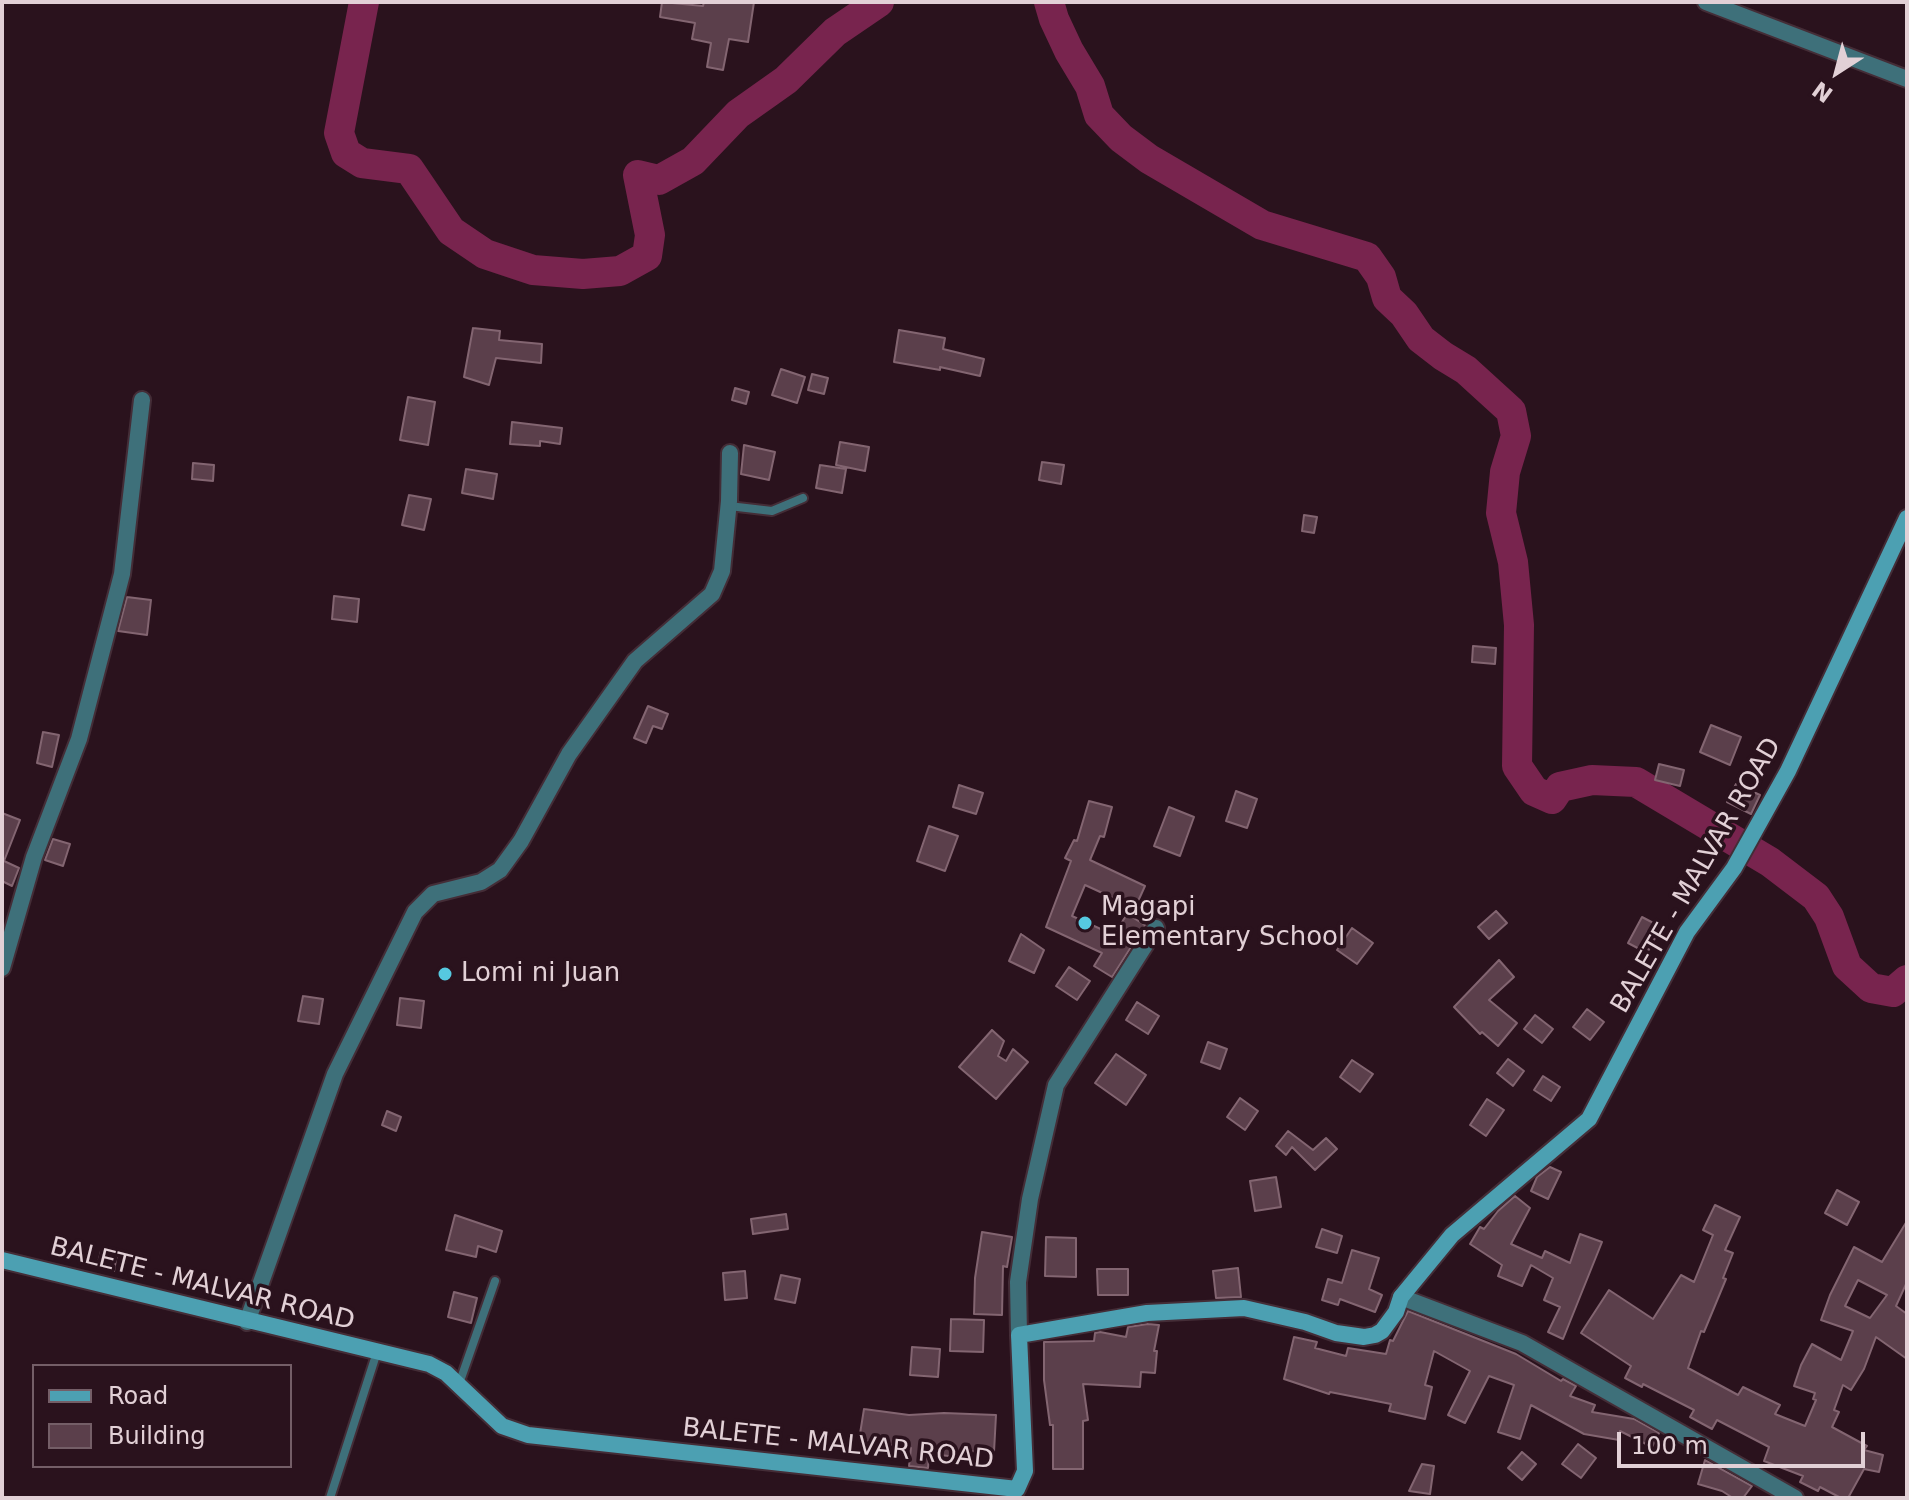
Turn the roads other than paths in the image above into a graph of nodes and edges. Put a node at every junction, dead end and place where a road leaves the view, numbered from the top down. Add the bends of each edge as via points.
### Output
1 (1706, 2) edge
2 (1907, 79) edge
3 (142, 400) dead end
4 (730, 453) dead end
5 (803, 498) dead end
6 (729, 506) junction
7 (1907, 518) edge
8 (1156, 928) dead end
9 (2, 968) edge
10 (2, 1260) edge
11 (495, 1281) dead end
12 (1401, 1297) junction
13 (247, 1322) junction
14 (1019, 1335) junction
15 (377, 1352) junction
16 (459, 1384) junction
17 (1019, 1495) edge
18 (330, 1498) edge
19 (1795, 1498) edge

1 - 2 street
3 - 9 street via 122,574 79,739 34,857
4 - 6 street
5 - 6 lane via 772,511
6 - 13 street via 722,571 712,594 635,661 569,754 500,870 481,882 433,894 415,912 335,1074
7 - 12 main road, BALETE - MALVAR ROAD via 1788,771 1734,868 1687,932 1589,1119 1452,1235
8 - 14 street via 1056,1085 1030,1199 1018,1282
10 - 13 main road, BALETE - MALVAR ROAD
11 - 16 lane
12 - 14 main road, BALETE - MALVAR ROAD via 1382,1331 1364,1337 1244,1308 1147,1313
12 - 19 street via 1522,1343
13 - 15 main road, BALETE - MALVAR ROAD
14 - 17 main road, BALETE - MALVAR ROAD via 1025,1471
15 - 16 main road, BALETE - MALVAR ROAD via 429,1364
15 - 18 lane
16 - 17 main road, BALETE - MALVAR ROAD via 494,1420 528,1435

